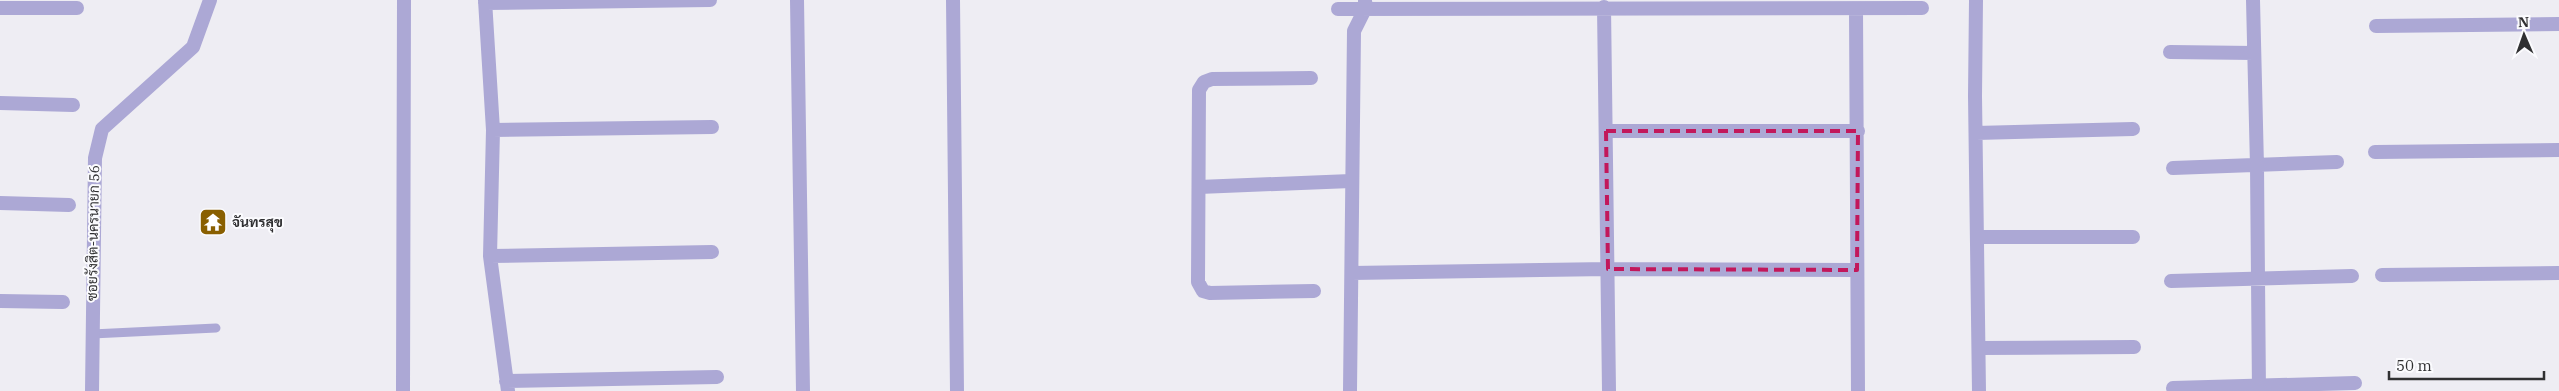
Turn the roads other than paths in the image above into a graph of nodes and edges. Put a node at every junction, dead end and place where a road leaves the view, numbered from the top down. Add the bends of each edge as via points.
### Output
1 (210, 0) edge
2 (404, 0) edge
3 (710, 0) edge
4 (797, 0) edge
5 (953, 0) edge
6 (1976, 0) edge
7 (2253, 0) edge
8 (485, 1) edge
9 (1338, 4) edge
10 (1365, 4) edge
11 (1604, 7) junction
12 (0, 8) edge
13 (77, 8) dead end
14 (1922, 8) dead end
15 (1856, 9) junction
16 (2559, 24) edge
17 (2376, 26) dead end
18 (1354, 31) junction
19 (2170, 52) dead end
20 (2254, 53) junction
21 (1311, 78) dead end
22 (0, 103) edge
23 (73, 105) dead end
24 (712, 127) dead end
25 (2134, 129) dead end
26 (493, 130) junction
27 (1606, 131) junction
28 (1858, 131) junction
29 (1976, 133) junction
30 (2559, 150) edge
31 (2375, 152) dead end
32 (2337, 162) dead end
33 (2257, 166) junction
34 (2173, 168) dead end
35 (1351, 181) junction
36 (1199, 187) junction
37 (0, 203) edge
38 (69, 205) dead end
39 (1977, 237) junction
40 (2133, 237) dead end
41 (712, 252) dead end
42 (490, 256) junction
43 (1608, 269) junction
44 (1857, 270) junction
45 (1352, 273) junction
46 (2559, 273) edge
47 (2382, 275) dead end
48 (2352, 276) dead end
49 (2259, 277) junction
50 (2171, 281) dead end
51 (1314, 291) dead end
52 (0, 300) edge
53 (63, 302) dead end
54 (216, 328) dead end
55 (92, 334) junction
56 (2134, 347) dead end
57 (1979, 348) junction
58 (717, 377) dead end
59 (2355, 382) dead end
60 (507, 386) edge
61 (2173, 388) dead end
62 (2259, 389) edge
63 (92, 391) edge
64 (403, 391) edge
65 (803, 391) edge
66 (957, 391) edge
67 (1350, 391) edge
68 (1609, 391) edge
69 (1858, 391) edge
70 (1979, 391) edge

1 - 55 street, ซอยรังสิต-นครนายก 56 via 193,47 102,129 95,158
2 - 64 street
3 - 8 street
4 - 65 street
5 - 66 street
6 - 29 street
7 - 20 street
8 - 26 street
9 - 10 street
9 - 18 street
10 - 11 street
10 - 18 street
11 - 15 street
11 - 27 street
12 - 13 street
14 - 15 street
15 - 28 street
16 - 17 street
18 - 35 street
19 - 20 street
20 - 33 street
21 - 36 street via 1212,79 1204,82 1199,90
22 - 23 street
24 - 26 street
25 - 29 street
26 - 42 street
27 - 28 street
27 - 43 street
28 - 44 street
29 - 39 street
30 - 31 street
32 - 33 street
33 - 34 street
33 - 49 street
35 - 36 street
35 - 45 street
36 - 51 street via 1198,282 1202,291
37 - 38 street
39 - 40 street
39 - 57 street
41 - 42 street
42 - 60 street
43 - 44 street
43 - 45 street
43 - 68 street
44 - 69 street
45 - 67 street
46 - 47 street
48 - 49 street
49 - 50 street
49 - 62 street
52 - 53 street
54 - 55 lane
55 - 63 street, ซอยรังสิต-นครนายก 56
56 - 57 street
57 - 70 street
58 - 60 street
59 - 62 street
61 - 62 street

